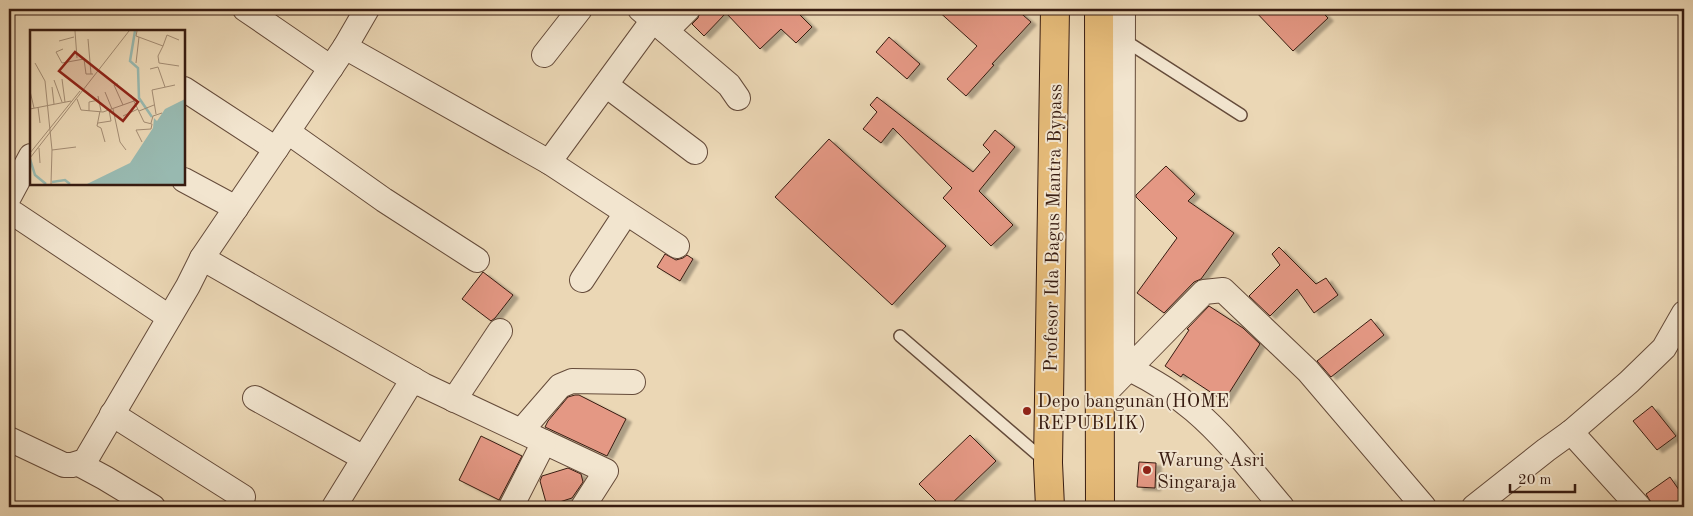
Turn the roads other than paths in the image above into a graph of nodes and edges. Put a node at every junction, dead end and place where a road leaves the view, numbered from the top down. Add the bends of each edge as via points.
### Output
1 (245, 9) edge
2 (366, 9) edge
3 (580, 9) edge
4 (688, 9) edge
5 (1054, 9) edge
6 (1099, 9) edge
7 (1124, 9) edge
8 (653, 20) edge
9 (1124, 40) junction
10 (345, 47) junction
11 (544, 55) dead end
12 (331, 68) junction
13 (606, 85) junction
14 (185, 90) edge
15 (738, 98) dead end
16 (1241, 115) dead end
17 (282, 141) junction
18 (695, 152) dead end
19 (30, 158) edge
20 (549, 162) junction
21 (185, 181) edge
22 (9, 196) edge
23 (236, 208) junction
24 (9, 211) edge
25 (626, 212) junction
26 (677, 246) dead end
27 (202, 258) junction
28 (477, 260) dead end
29 (582, 280) dead end
30 (1684, 313) edge
31 (169, 317) junction
32 (500, 331) dead end
33 (900, 336) dead end
34 (1125, 372) junction
35 (412, 380) junction
36 (633, 382) dead end
37 (255, 398) dead end
38 (1100, 398) junction
39 (454, 400) junction
40 (112, 414) junction
41 (521, 431) junction
42 (1571, 432) junction
43 (9, 440) edge
44 (544, 442) junction
45 (364, 458) junction
46 (1048, 463) junction
47 (79, 464) junction
48 (243, 497) dead end
49 (587, 506) edge
50 (153, 507) edge
51 (334, 507) edge
52 (511, 507) edge
53 (1050, 507) edge
54 (1100, 507) edge
55 (1282, 507) edge
56 (1424, 507) edge
57 (1474, 507) edge
58 (1639, 507) edge

1 - 12 street
2 - 10 street
3 - 11 street
4 - 8 street
5 - 46 highway, Profesor Ida Bagus Mantra Bypass
6 - 38 highway
7 - 9 street
8 - 13 street
8 - 15 street via 729,86
9 - 16 lane
9 - 34 street
10 - 12 street
10 - 20 street
12 - 17 street
13 - 18 street
13 - 20 street
14 - 17 street
17 - 23 street
17 - 28 street via 384,200
19 - 22 street
20 - 25 street
21 - 23 street
23 - 27 street
24 - 31 street
25 - 26 street
25 - 29 street
27 - 31 street
27 - 35 street
30 - 42 street via 1664,348
31 - 40 street
32 - 39 street
33 - 46 lane
34 - 38 street
34 - 55 street via 1156,383 1195,411
34 - 56 street via 1204,292 1223,290 1308,371
35 - 39 street
35 - 45 street
36 - 41 street via 564,383
37 - 45 street
38 - 54 highway
39 - 41 street
40 - 47 street via 90,454
40 - 48 street
41 - 44 street
42 - 57 street
42 - 58 street
43 - 47 street via 64,465
44 - 49 street via 606,471
44 - 52 street
45 - 51 street
46 - 53 highway, Profesor Ida Bagus Mantra Bypass
47 - 50 street

